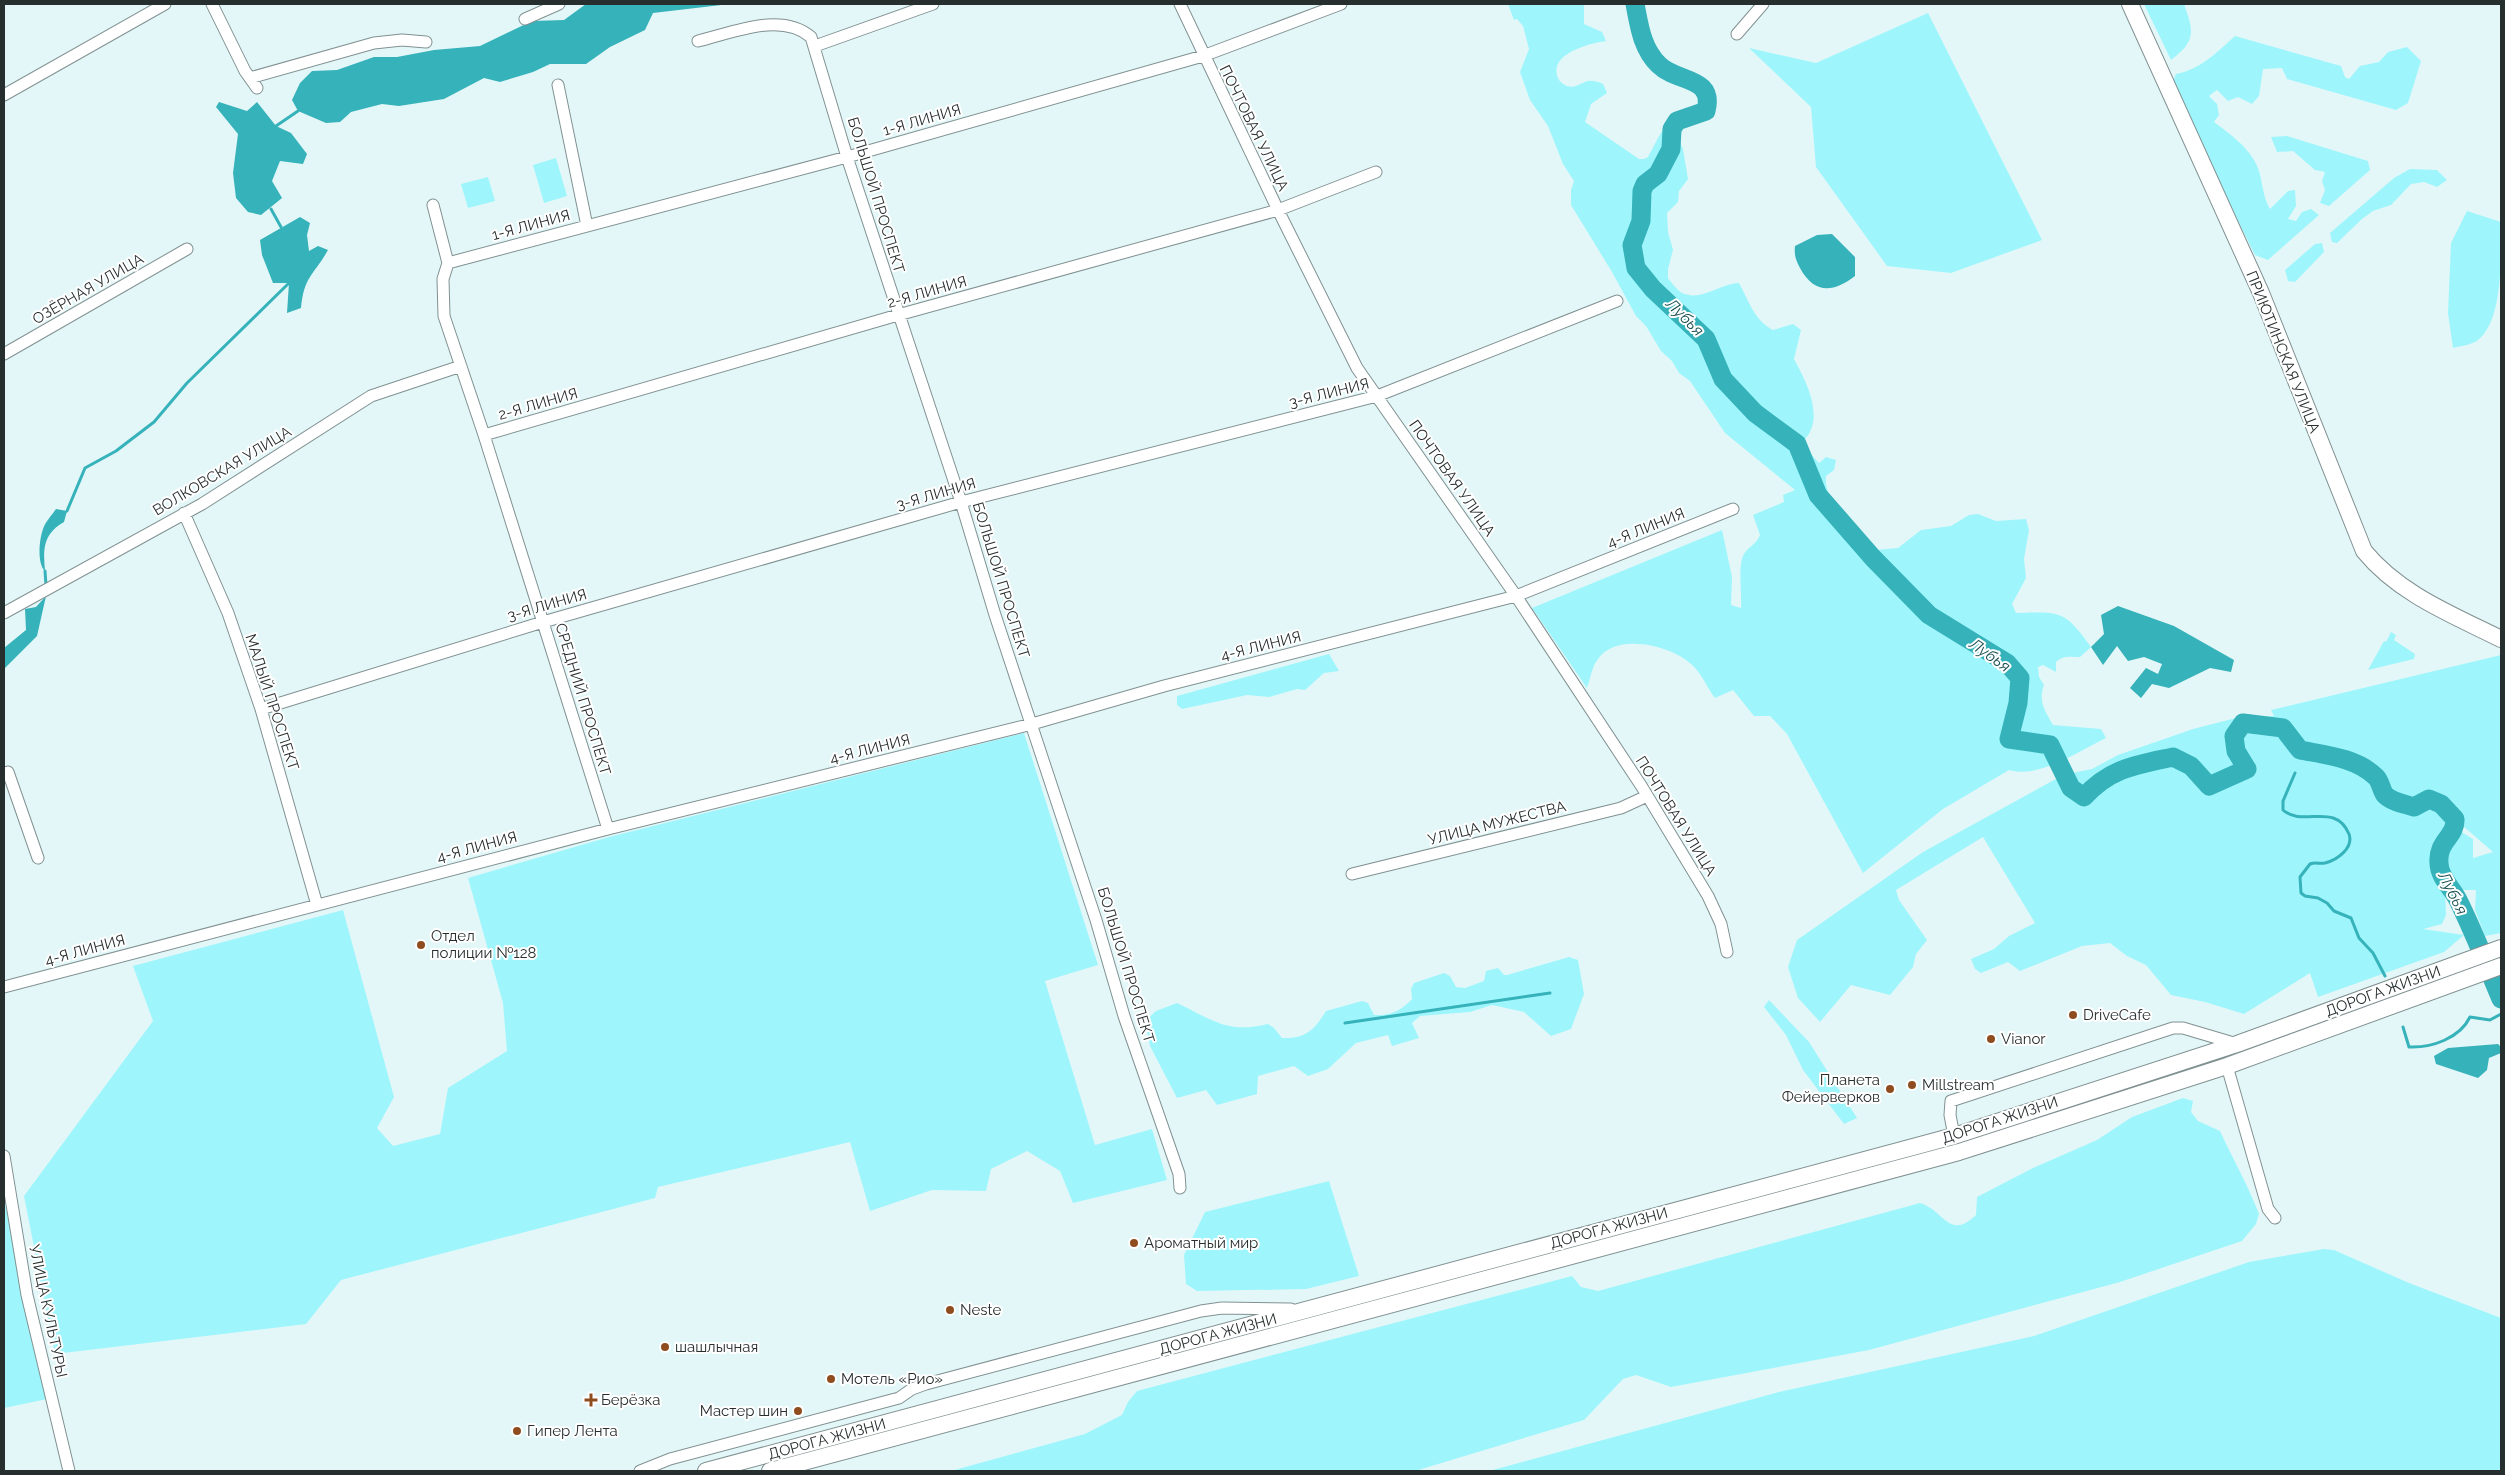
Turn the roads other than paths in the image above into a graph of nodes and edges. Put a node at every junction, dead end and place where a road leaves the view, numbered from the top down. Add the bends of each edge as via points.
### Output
1 (165, 4) edge
2 (212, 4) edge
3 (559, 4) edge
4 (933, 4) edge
5 (1180, 4) edge
6 (1341, 4) edge
7 (1763, 4) edge
8 (2130, 4) edge
9 (525, 19) dead end
10 (1737, 34) dead end
11 (698, 41) dead end
12 (426, 42) dead end
13 (815, 46) junction
14 (1203, 56) junction
15 (250, 78) junction
16 (558, 85) dead end
17 (257, 88) dead end
18 (4, 96) edge
19 (847, 156) junction
20 (1376, 172) dead end
21 (433, 205) dead end
22 (1278, 210) junction
23 (587, 226) junction
24 (187, 249) dead end
25 (448, 263) junction
26 (1617, 301) dead end
27 (898, 315) junction
28 (4, 354) edge
29 (461, 366) junction
30 (1377, 396) junction
31 (484, 435) junction
32 (961, 502) junction
33 (1733, 509) dead end
34 (184, 513) junction
35 (1516, 596) junction
36 (4, 613) edge
37 (542, 622) junction
38 (2501, 640) edge
39 (261, 709) junction
40 (1032, 724) junction
41 (4, 773) edge
42 (1647, 796) junction
43 (608, 829) junction
44 (38, 858) dead end
45 (1352, 874) dead end
46 (317, 905) junction
47 (2501, 948) edge
48 (1727, 952) dead end
49 (2501, 966) edge
50 (4, 987) edge
51 (2237, 1044) junction
52 (2228, 1066) junction
53 (1954, 1136) junction
54 (4, 1156) edge
55 (1180, 1188) dead end
56 (2275, 1218) dead end
57 (1308, 1310) junction
58 (70, 1471) edge
59 (640, 1471) edge
60 (706, 1471) edge
61 (770, 1471) edge

1 - 18 street
2 - 15 street
3 - 9 street
4 - 13 street
5 - 14 street, ПОЧТОВАЯ УЛИЦА
6 - 14 street, 1-Я ЛИНИЯ
7 - 10 street
8 - 38 main road, ПРИЮТИНСКАЯ УЛИЦА via 2261,293 2364,551 2398,584
11 - 13 street, БОЛЬШОЙ ПРОСПЕКТ via 764,26 786,25 805,32
12 - 15 street via 374,43
13 - 19 street, БОЛЬШОЙ ПРОСПЕКТ
14 - 19 street, 1-Я ЛИНИЯ
14 - 22 street, ПОЧТОВАЯ УЛИЦА
15 - 17 street
16 - 23 street
19 - 23 street, 1-Я ЛИНИЯ
19 - 27 street, БОЛЬШОЙ ПРОСПЕКТ
20 - 22 street, 2-Я ЛИНИЯ
21 - 25 street
22 - 27 street, 2-Я ЛИНИЯ
22 - 30 street, ПОЧТОВАЯ УЛИЦА via 1357,368
23 - 25 street, 1-Я ЛИНИЯ
24 - 28 street, ОЗЁРНАЯ УЛИЦА
25 - 29 street, СРЕДНИЙ ПРОСПЕКТ via 442,279 444,316
26 - 30 street, 3-Я ЛИНИЯ
27 - 31 street, 2-Я ЛИНИЯ
27 - 32 street, БОЛЬШОЙ ПРОСПЕКТ
29 - 31 street, СРЕДНИЙ ПРОСПЕКТ
29 - 34 street, ВОЛКОВСКАЯ УЛИЦА via 371,396
30 - 32 street, 3-Я ЛИНИЯ
30 - 35 street, ПОЧТОВАЯ УЛИЦА
31 - 37 street, СРЕДНИЙ ПРОСПЕКТ
32 - 37 street, 3-Я ЛИНИЯ
32 - 40 street, БОЛЬШОЙ ПРОСПЕКТ via 994,616
33 - 35 street, 4-Я ЛИНИЯ
34 - 36 street, ВОЛКОВСКАЯ УЛИЦА
34 - 39 street, МАЛЫЙ ПРОСПЕКТ via 228,613
35 - 40 street, 4-Я ЛИНИЯ via 1164,686
35 - 42 street, ПОЧТОВАЯ УЛИЦА
37 - 39 street, 3-Я ЛИНИЯ
37 - 43 street, СРЕДНИЙ ПРОСПЕКТ
39 - 46 street, МАЛЫЙ ПРОСПЕКТ
40 - 43 street, 4-Я ЛИНИЯ
40 - 55 street, БОЛЬШОЙ ПРОСПЕКТ via 1124,1016 1179,1174
41 - 44 street via 8,772
42 - 45 street, УЛИЦА МУЖЕСТВА via 1621,808
42 - 48 street, ПОЧТОВАЯ УЛИЦА via 1708,896 1721,924
43 - 46 street, 4-Я ЛИНИЯ
46 - 50 street, 4-Я ЛИНИЯ
47 - 51 main road, ДОРОГА ЖИЗНИ
49 - 52 main road, ДОРОГА ЖИЗНИ
51 - 53 main road, ДОРОГА ЖИЗНИ
51 - 53 street via 2173,1028 2051,1067 1951,1101
52 - 56 street via 2268,1210
52 - 61 main road, ДОРОГА ЖИЗНИ via 1959,1152
53 - 57 main road, ДОРОГА ЖИЗНИ
54 - 58 street, УЛИЦА КУЛЬТУРЫ via 27,1295
57 - 59 street via 1222,1308 1201,1311 926,1384 899,1398 670,1459
57 - 60 main road, ДОРОГА ЖИЗНИ

